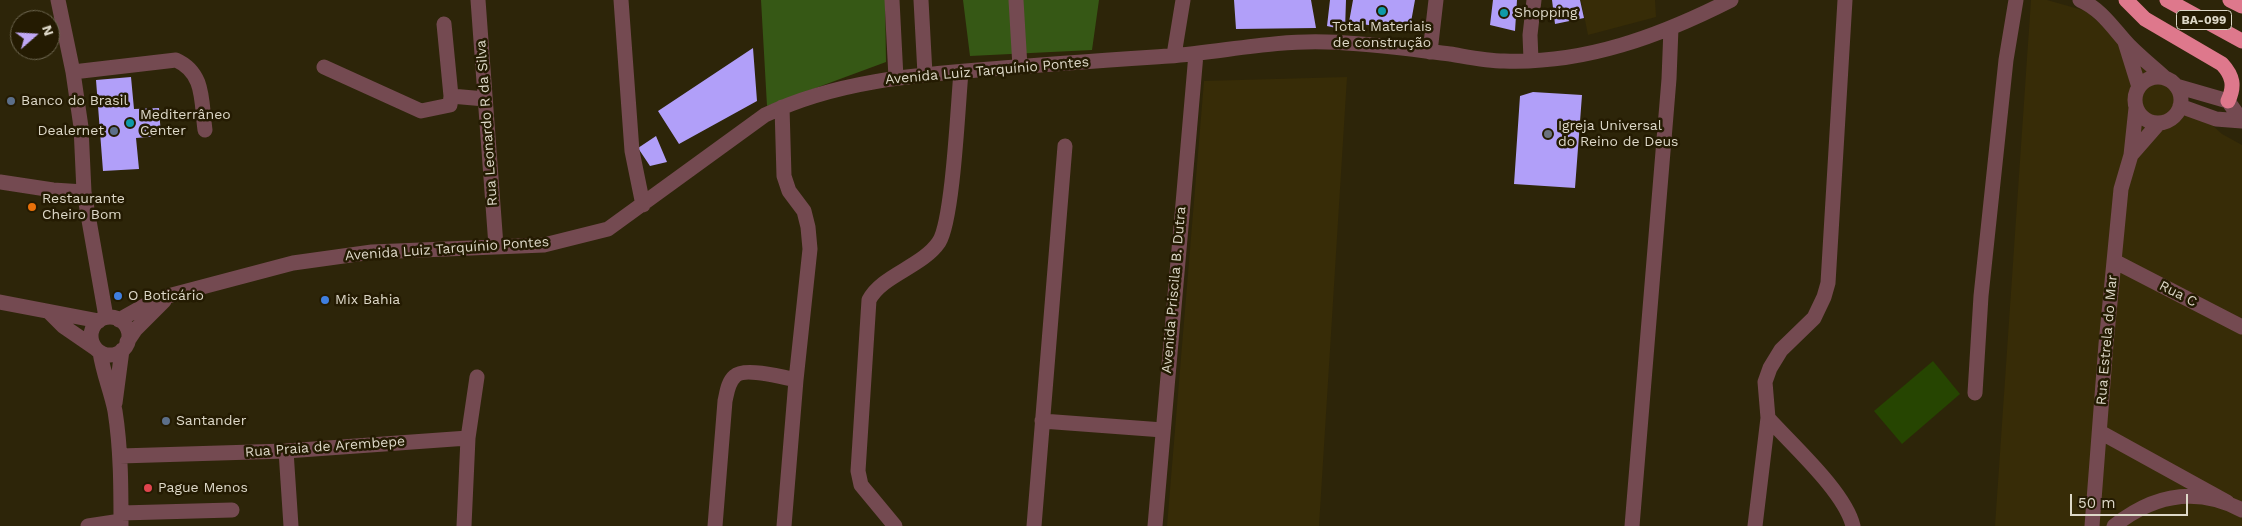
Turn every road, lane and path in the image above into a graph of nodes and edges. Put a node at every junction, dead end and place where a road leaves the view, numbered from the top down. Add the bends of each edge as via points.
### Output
1 (58, 0) edge
2 (478, 0) edge
3 (620, 0) edge
4 (892, 0) edge
5 (922, 0) edge
6 (1016, 0) edge
7 (1183, 0) edge
8 (1436, 0) edge
9 (1534, 0) edge
10 (1731, 0) edge
11 (1846, 0) edge
12 (2016, 0) edge
13 (2080, 0) edge
14 (2126, 0) edge
15 (2167, 0) edge
16 (2230, 0) edge
17 (2242, 6) edge
18 (444, 24) dead end
19 (1671, 28) junction
20 (2124, 40) junction
21 (2242, 41) edge
22 (1430, 52) junction
23 (1196, 54) junction
24 (1174, 56) junction
25 (1531, 60) junction
26 (324, 67) dead end
27 (1020, 67) junction
28 (73, 72) junction
29 (961, 72) junction
30 (925, 74) junction
31 (896, 78) junction
32 (2170, 82) junction
33 (2139, 86) junction
34 (451, 96) junction
35 (485, 99) junction
36 (2228, 101) junction
37 (2180, 106) junction
38 (782, 107) junction
39 (2136, 108) junction
40 (2242, 121) edge
41 (2159, 123) junction
42 (205, 130) dead end
43 (1065, 146) dead end
44 (2131, 155) junction
45 (0, 182) edge
46 (84, 192) junction
47 (643, 205) junction
48 (496, 246) junction
49 (2114, 261) junction
50 (168, 296) junction
51 (0, 302) edge
52 (49, 312) junction
53 (108, 319) junction
54 (2242, 327) edge
55 (125, 346) junction
56 (98, 350) junction
57 (477, 377) dead end
58 (796, 380) junction
59 (1974, 393) dead end
60 (115, 410) junction
61 (1768, 418) junction
62 (1042, 421) junction
63 (1163, 430) junction
64 (2100, 432) junction
65 (468, 438) junction
66 (286, 451) junction
67 (120, 456) junction
68 (2227, 502) junction
69 (232, 510) dead end
70 (2242, 510) edge
71 (121, 520) edge
72 (88, 526) edge
73 (291, 526) edge
74 (464, 526) edge
75 (715, 526) edge
76 (784, 526) edge
77 (895, 526) edge
78 (1034, 526) edge
79 (1155, 526) edge
80 (1632, 526) edge
81 (1755, 526) edge
82 (1853, 526) edge
83 (2092, 526) edge
84 (2114, 526) edge

1 - 28 street
2 - 35 street, Rua Leonardo R da Silva
3 - 47 street via 632,151
4 - 31 street
5 - 30 street
6 - 27 street
7 - 24 street
8 - 22 street
9 - 25 street
10 - 19 street, Avenida Luiz Tarquínio Pontes
11 - 61 street via 1828,283 1814,318 1782,350 1770,368 1764,382
12 - 59 street via 2004,80
13 - 20 street via 2096,10
14 - 36 highway via 2145,19 2222,64 2232,75 2233,88
15 - 21 highway, BA-099
16 - 17 highway, BA-099
18 - 34 street
19 - 25 street, Avenida Luiz Tarquínio Pontes via 1598,52
19 - 80 street
20 - 32 street
20 - 33 street
22 - 23 street, Avenida Luiz Tarquínio Pontes via 1325,42 1276,44
22 - 25 street, Avenida Luiz Tarquínio Pontes via 1503,61
23 - 24 street, Avenida Luiz Tarquínio Pontes
23 - 63 street, Avenida Priscila B. Dutra
24 - 27 street, Avenida Luiz Tarquínio Pontes
26 - 34 street via 421,111 450,105
27 - 29 street, Avenida Luiz Tarquínio Pontes
28 - 42 street via 176,60 197,76
28 - 46 street via 81,127
29 - 30 street, Avenida Luiz Tarquínio Pontes
29 - 77 street via 948,214 940,241 927,255 874,290 869,300 858,471 861,485
30 - 31 street, Avenida Luiz Tarquínio Pontes
31 - 38 street, Avenida Luiz Tarquínio Pontes via 843,87
32 - 33 street via 2150,78
32 - 36 street
32 - 37 street via 2180,92
33 - 39 street
34 - 35 street
35 - 48 street, Rua Leonardo R da Silva
36 - 40 street
37 - 40 street via 2216,119
37 - 41 street via 2172,118
38 - 47 street, Avenida Luiz Tarquínio Pontes via 765,115
38 - 58 street via 784,176 789,191 804,211 810,249
39 - 41 street via 2145,119
39 - 44 street, Rua Estrela do Mar
41 - 44 street, Rua Estrela do Mar
43 - 62 street
44 - 49 street, Rua Estrela do Mar via 2121,189
45 - 46 street
46 - 53 street
47 - 48 street, Avenida Luiz Tarquínio Pontes via 608,229 572,240 544,245
48 - 50 street, Avenida Luiz Tarquínio Pontes via 372,252 293,263
49 - 54 street, Rua C
49 - 64 street, Rua Estrela do Mar
50 - 53 street, Avenida Luiz Tarquínio Pontes
50 - 55 street via 135,330
51 - 52 street
52 - 53 street
52 - 56 street
53 - 55 street via 127,329
53 - 56 street via 92,330 92,342
55 - 56 street via 112,354
55 - 60 street
56 - 60 street
57 - 65 street
58 - 75 street via 744,371 735,375 729,385
58 - 76 street
60 - 67 street
61 - 81 street
61 - 82 street via 1838,496
62 - 63 street
62 - 78 street
63 - 79 street, Avenida Priscila B. Dutra
64 - 68 street
64 - 83 street, Rua Estrela do Mar
65 - 66 street, Rua Praia de Arembepe
65 - 74 street
66 - 67 street, Rua Praia de Arembepe
66 - 73 street
67 - 71 street
68 - 70 street
68 - 84 street via 2196,496 2163,499 2133,511
69 - 71 street
71 - 72 street

